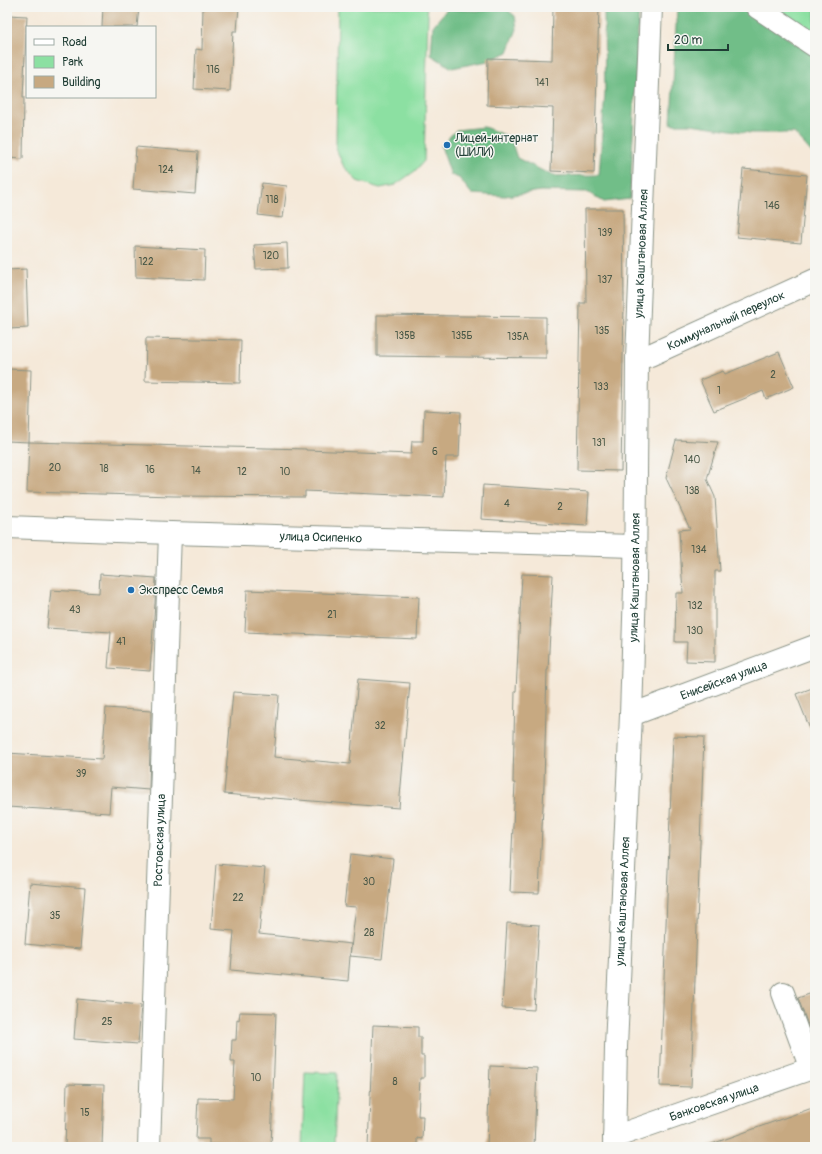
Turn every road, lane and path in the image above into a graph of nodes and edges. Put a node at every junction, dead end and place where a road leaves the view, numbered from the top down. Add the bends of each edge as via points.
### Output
1 (651, 7) edge
2 (757, 7) edge
3 (815, 46) edge
4 (815, 280) edge
5 (637, 359) junction
6 (7, 527) edge
7 (170, 533) junction
8 (634, 546) junction
9 (815, 646) edge
10 (632, 715) junction
11 (783, 993) dead end
12 (813, 1068) edge
13 (614, 1142) edge
14 (148, 1147) edge

1 - 5 street, улица Каштановая Аллея
2 - 3 street
4 - 5 street, Коммунальный переулок
5 - 8 street, улица Каштановая Аллея
6 - 7 street, улица Осипенко
7 - 8 street, улица Осипенко
7 - 14 street, Ростовская улица
8 - 10 street, улица Каштановая Аллея
9 - 10 street, Енисейская улица
10 - 13 street, улица Каштановая Аллея via 616,1039
11 - 12 street
12 - 13 street, Банковская улица

